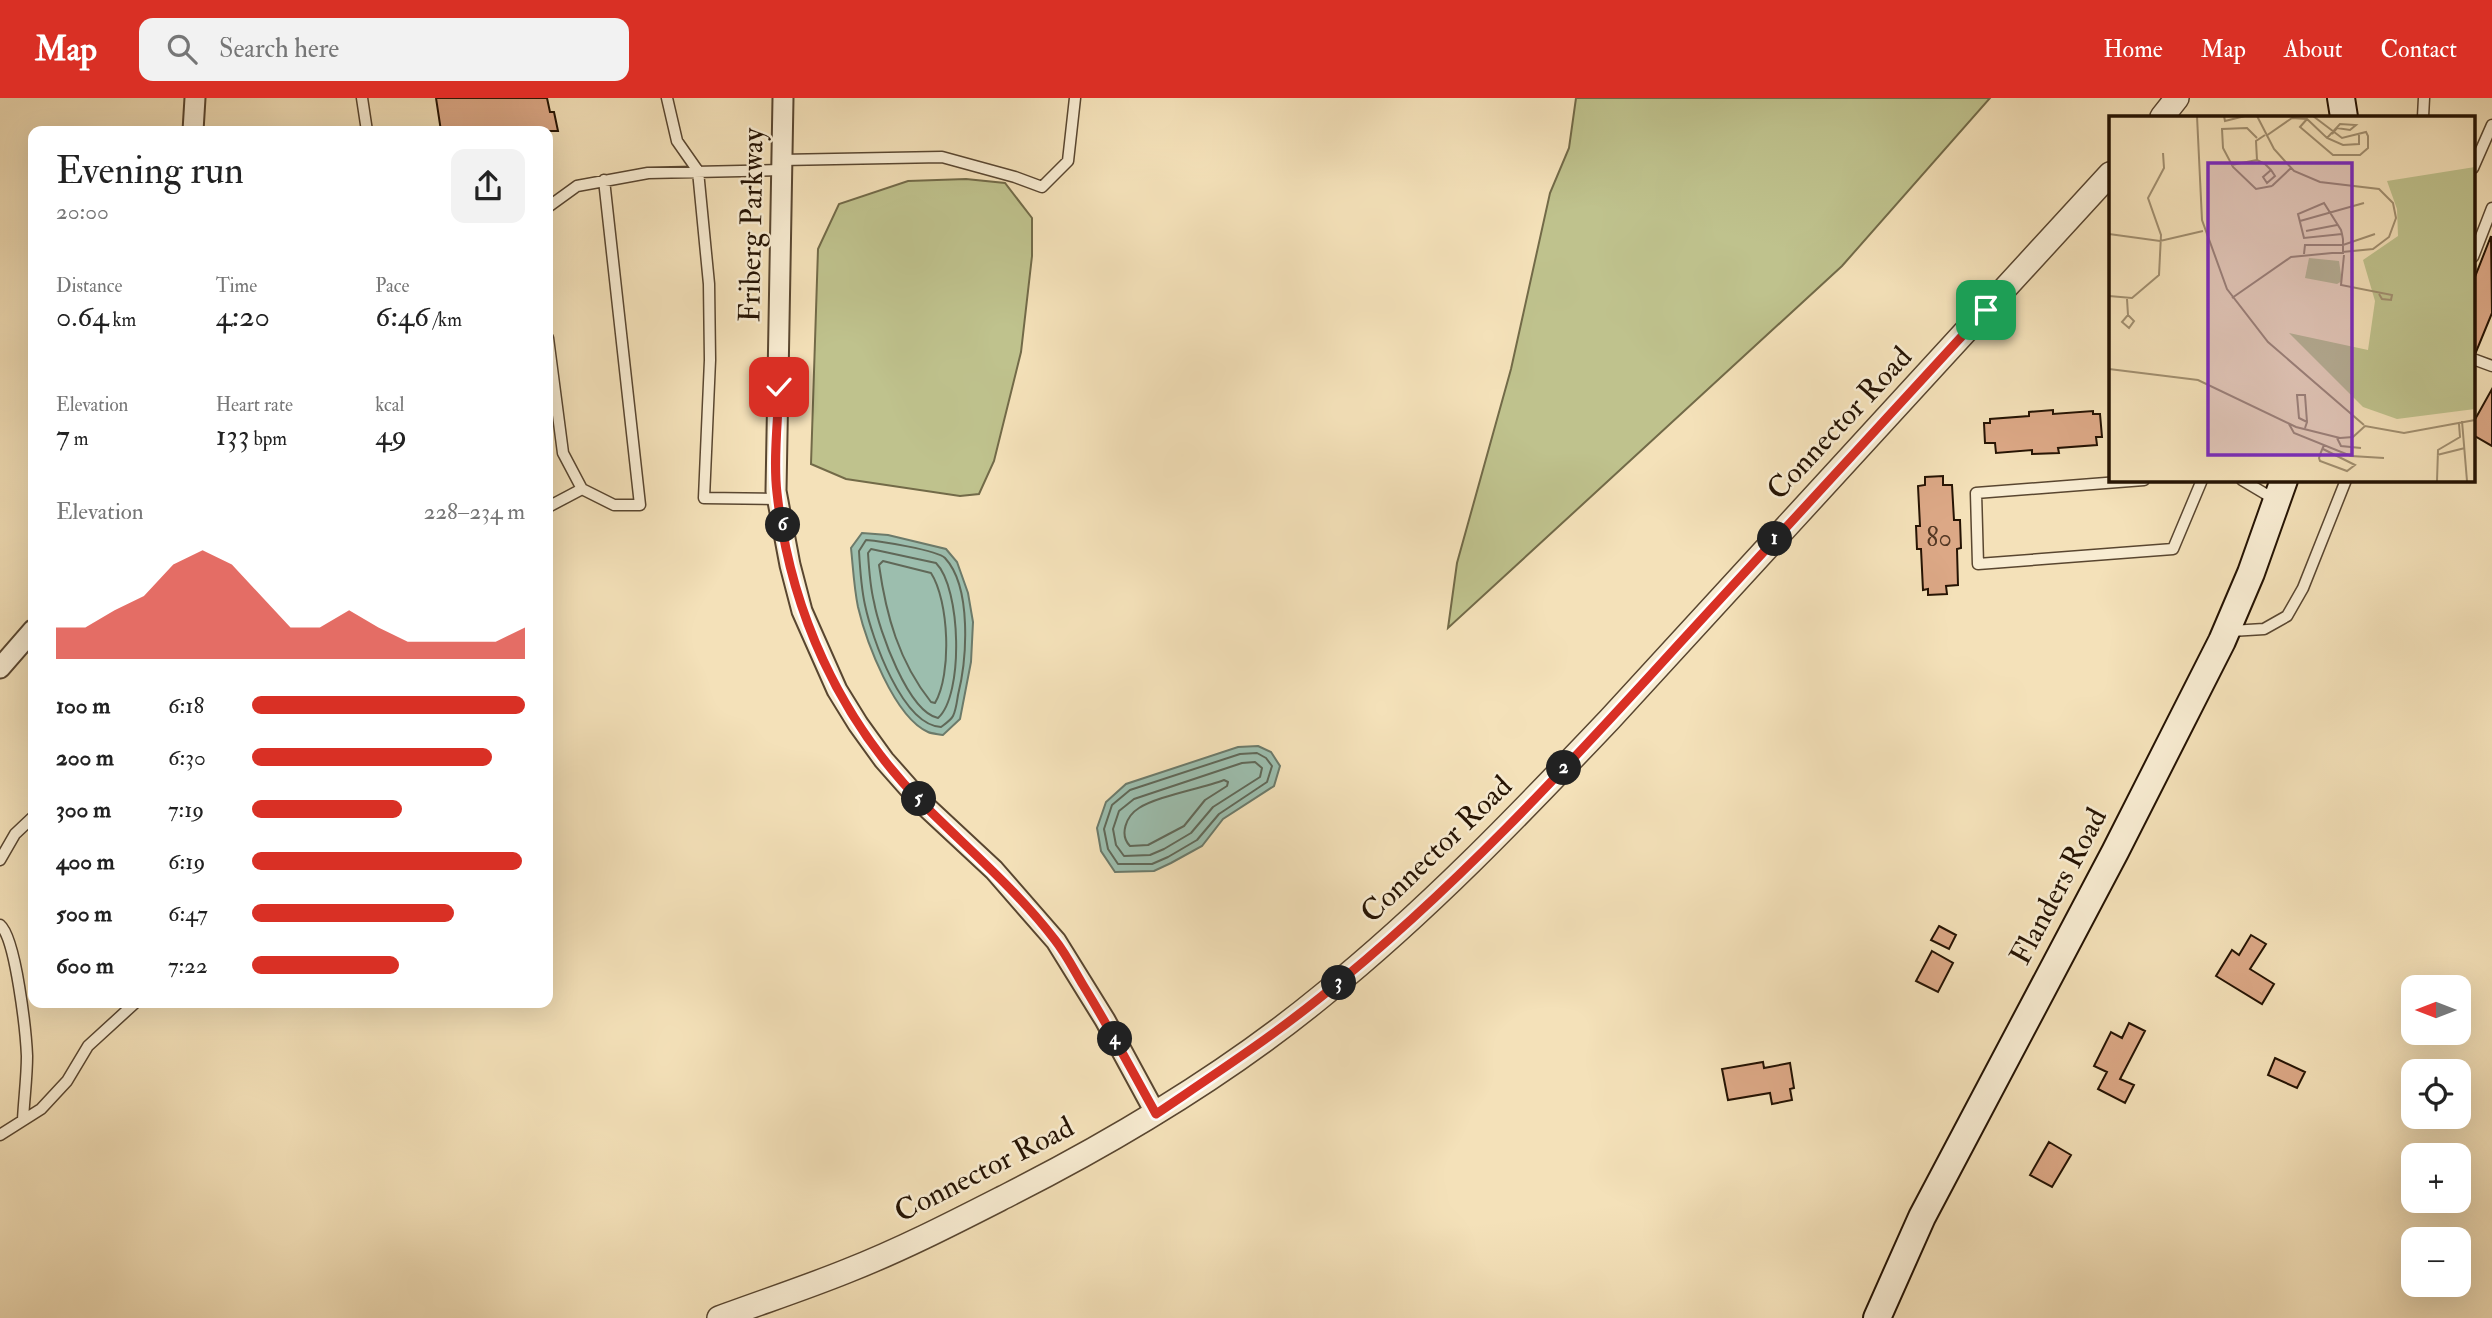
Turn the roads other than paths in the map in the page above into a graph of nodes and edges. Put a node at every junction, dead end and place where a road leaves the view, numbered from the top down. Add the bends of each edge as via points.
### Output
1 (195, 98) edge
2 (362, 98) edge
3 (667, 98) edge
4 (783, 98) edge
5 (1075, 98) edge
6 (2177, 98) edge
7 (2341, 98) edge
8 (2424, 98) edge
9 (2163, 116) edge
10 (2343, 116) edge
11 (2423, 116) edge
12 (2492, 125) edge
13 (193, 126) edge
14 (366, 126) edge
15 (781, 165) junction
16 (2474, 166) edge
17 (698, 171) junction
18 (2109, 175) edge
19 (604, 180) junction
20 (553, 203) edge
21 (2492, 208) edge
22 (2474, 254) edge
23 (2474, 359) edge
24 (2492, 366) edge
25 (553, 376) edge
26 (2131, 481) edge
27 (2202, 481) edge
28 (2246, 481) edge
29 (2346, 481) edge
30 (582, 489) junction
31 (2281, 490) edge
32 (778, 499) junction
33 (553, 504) edge
34 (2227, 631) junction
35 (28, 636) edge
36 (0, 668) edge
37 (28, 822) edge
38 (0, 860) edge
39 (0, 925) edge
40 (130, 1008) edge
41 (1156, 1114) junction
42 (23, 1120) junction
43 (0, 1135) edge
44 (719, 1318) edge
45 (1877, 1318) edge

1 - 13 street
2 - 14 lane
3 - 17 lane via 677,141
4 - 15 street, Friberg Parkway
5 - 15 lane via 1068,161 1042,187 942,157
6 - 9 street
7 - 10 main road
8 - 11 lane
12 - 16 lane
15 - 17 lane
15 - 32 street, Friberg Parkway
17 - 19 lane
17 - 32 lane via 709,284 704,498
18 - 41 street, Connector Road via 1611,719 1509,824 1415,916 1322,997
19 - 20 lane via 577,186
19 - 30 lane via 640,505 614,505
21 - 22 lane
23 - 24 lane
25 - 30 lane via 563,453
26 - 27 lane via 1976,493 1978,564 2173,549
28 - 31 lane
29 - 34 lane via 2303,588 2287,616 2264,629
30 - 33 lane
31 - 34 main road, Flanders Road
32 - 41 street, Friberg Parkway via 802,611 837,690 884,760 922,803 994,870 1056,940
34 - 45 main road, Flanders Road via 1922,1217
35 - 36 street
37 - 38 lane
39 - 42 lane via 15,966 22,1007 27,1055
40 - 42 lane via 88,1046 67,1081 41,1109
41 - 44 street, Connector Road via 971,1214 848,1271
42 - 43 lane

